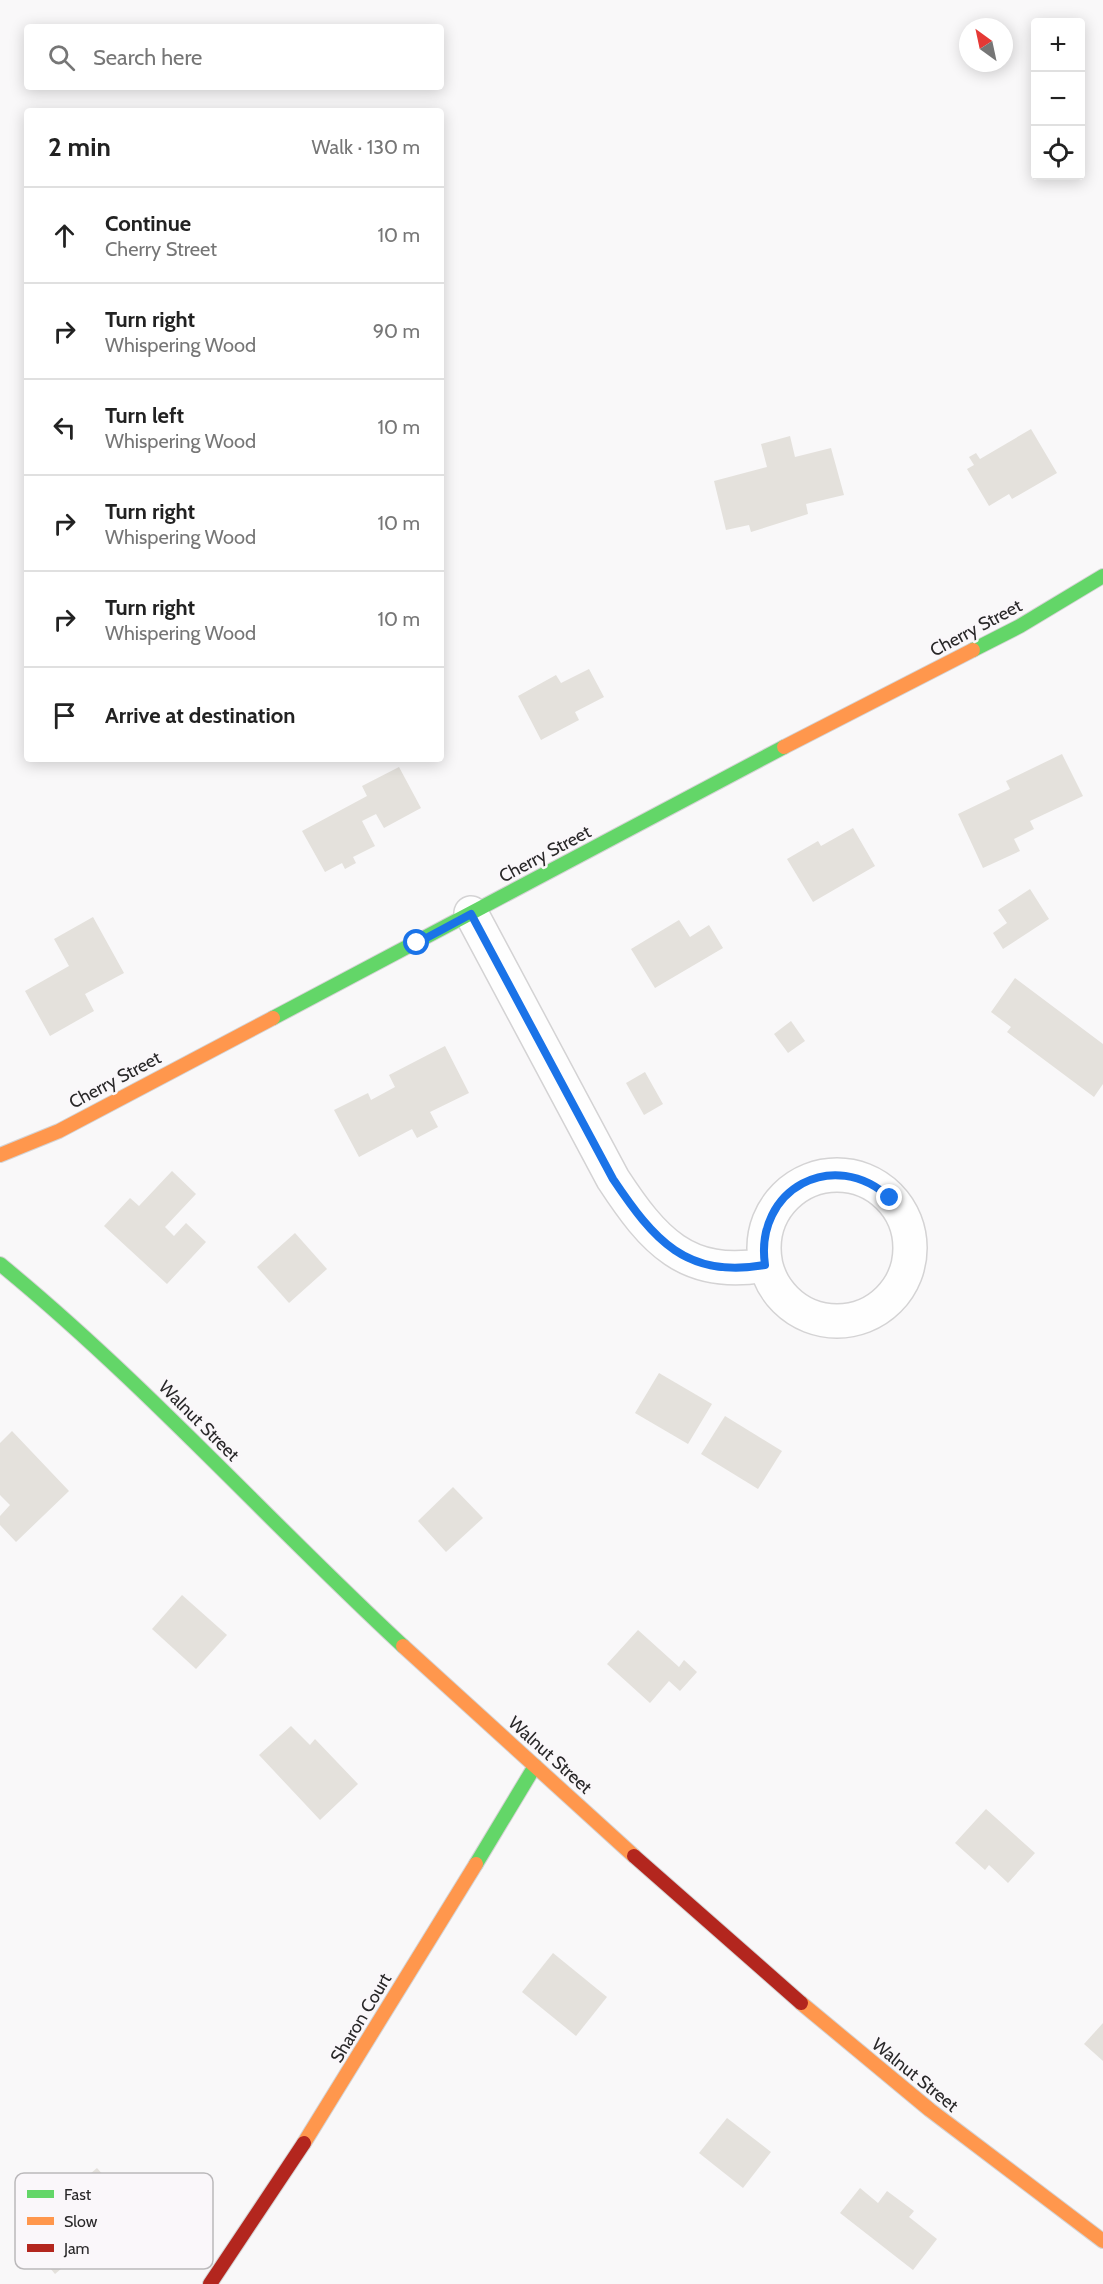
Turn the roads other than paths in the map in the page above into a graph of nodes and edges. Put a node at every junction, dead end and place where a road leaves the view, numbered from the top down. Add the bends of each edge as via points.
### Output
1 (1103, 576) edge
2 (471, 914) junction
3 (0, 1155) edge
4 (0, 1264) edge
5 (765, 1265) junction
6 (535, 1766) junction
7 (1103, 2241) edge
8 (210, 2284) edge

1 - 2 street, Cherry Street via 1020,626
2 - 3 street, Cherry Street via 59,1131
2 - 5 street via 613,1179 641,1219 675,1251 696,1262 713,1268
4 - 6 street, Walnut Street via 115,1363 298,1548
5 - 5 street via 775,1288 803,1314 828,1321 853,1319 877,1310 899,1287 910,1257 909,1231 898,1208 881,1189 846,1175 820,1176 797,1186 778,1204 764,1239
6 - 7 street, Walnut Street via 872,2064
6 - 8 street, Sharon Court via 326,2110

